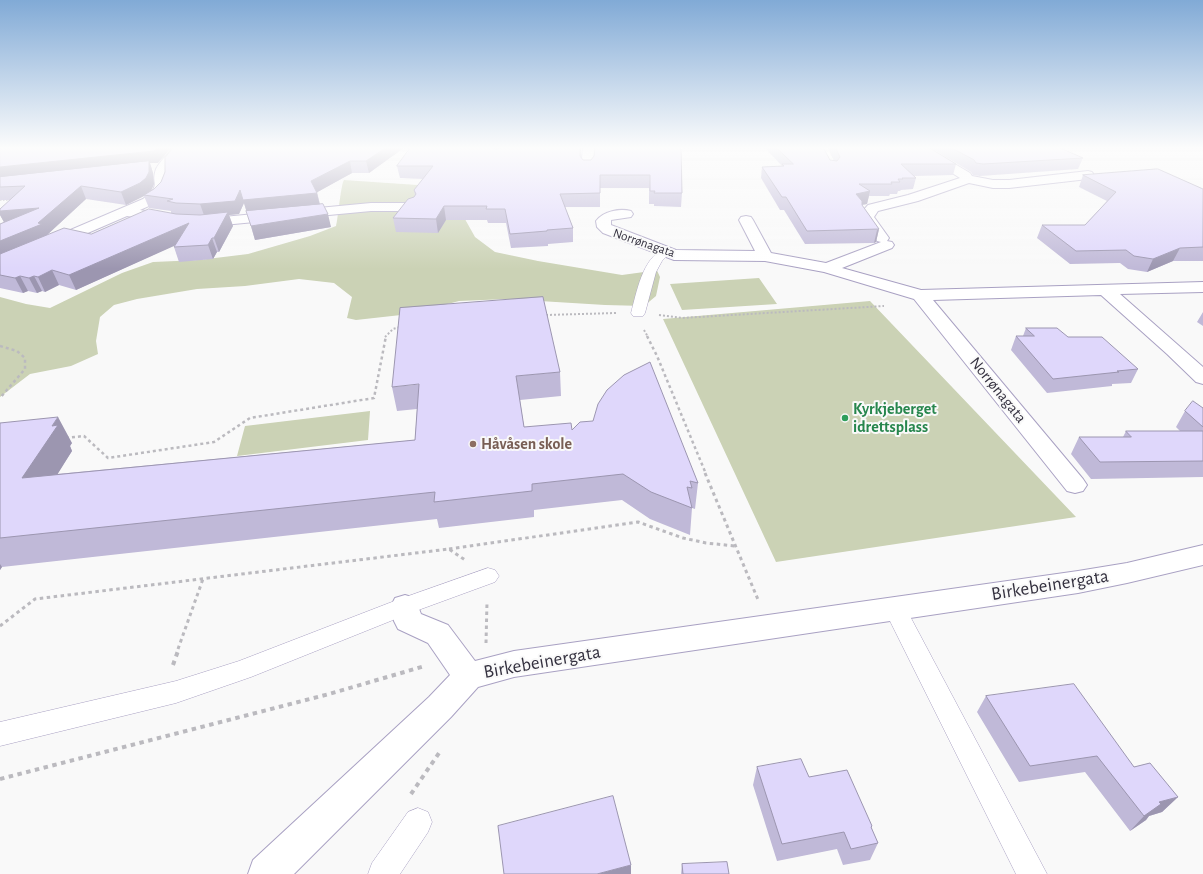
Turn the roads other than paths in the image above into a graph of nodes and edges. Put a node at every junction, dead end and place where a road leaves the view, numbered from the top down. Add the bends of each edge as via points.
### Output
1 (161, 188) edge
2 (943, 188) edge
3 (410, 207) edge
4 (126, 212) junction
5 (626, 214) dead end
6 (746, 220) dead end
7 (664, 253) junction
8 (765, 256) junction
9 (0, 266) edge
10 (827, 268) junction
11 (1203, 286) edge
12 (1104, 289) junction
13 (920, 295) junction
14 (638, 313) road end
15 (1203, 378) edge
16 (1075, 485) dead end
17 (1203, 555) edge
18 (488, 576) road end
19 (404, 606) junction
20 (895, 609) junction
21 (461, 667) junction
22 (0, 734) edge
23 (418, 822) dead end
24 (267, 874) edge
25 (383, 874) edge
26 (1032, 874) edge

1 - 4 street via 160,192 148,202
2 - 10 street via 873,208 866,216 891,251
3 - 4 street via 371,207 215,222 184,222
4 - 9 street
5 - 7 street, Norrønagata via 607,217 603,221 604,227
6 - 8 street
7 - 8 street, Norrønagata via 687,256
7 - 14 lane via 656,259 650,272
8 - 10 street, Norrønagata
10 - 13 street, Norrønagata
11 - 12 street, Norrønagata
12 - 13 street, Norrønagata
12 - 15 street
13 - 16 street, Norrønagata
17 - 20 street, Birkebeinergata via 1085,581
18 - 19 lane
19 - 21 street via 408,621 438,634
19 - 22 lane via 243,670 162,696
20 - 21 street, Birkebeinergata via 514,664
20 - 26 lane
21 - 24 street, Birkebeinergata via 440,707
23 - 25 lane

